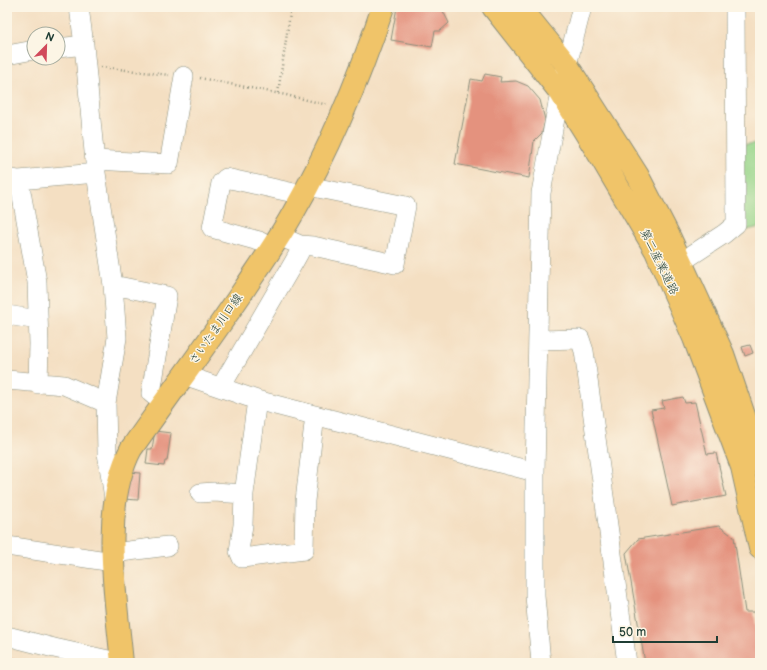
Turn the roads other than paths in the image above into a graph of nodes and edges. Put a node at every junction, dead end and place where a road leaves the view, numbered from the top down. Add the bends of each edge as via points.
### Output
1 (79, 7) edge
2 (383, 7) edge
3 (493, 7) edge
4 (520, 7) edge
5 (582, 7) edge
6 (735, 7) edge
7 (84, 45) junction
8 (66, 47) edge
9 (26, 51) edge
10 (7, 55) edge
11 (567, 65) junction
12 (184, 76) road end
13 (560, 92) junction
14 (96, 166) junction
15 (13, 179) edge
16 (305, 191) junction
17 (276, 242) junction
18 (300, 245) junction
19 (681, 262) junction
20 (112, 284) junction
21 (7, 315) edge
22 (38, 320) junction
23 (538, 340) junction
24 (184, 375) junction
25 (7, 380) edge
26 (38, 384) junction
27 (221, 387) junction
28 (256, 400) junction
29 (106, 403) junction
30 (163, 403) junction
31 (315, 415) junction
32 (760, 462) edge
33 (535, 472) junction
34 (200, 493) dead end
35 (244, 494) junction
36 (115, 499) junction
37 (168, 546) dead end
38 (760, 548) edge
39 (8, 551) edge
40 (113, 557) junction
41 (7, 636) edge
42 (53, 655) edge
43 (122, 663) edge
44 (541, 663) edge
45 (627, 663) edge

1 - 7 street
2 - 16 main road, さいたま川口線 via 344,110
3 - 13 main road, 第二産業道路
4 - 11 main road, 第二産業道路
5 - 11 street
6 - 19 street via 736,224
7 - 8 street
7 - 14 street
9 - 10 street
11 - 13 street
11 - 19 main road, 第二産業道路 via 638,176
12 - 14 street via 169,164
13 - 23 street via 541,193
13 - 38 main road, 第二産業道路 via 656,251 694,338 742,466
14 - 15 street
14 - 20 street
15 - 22 street via 37,282
16 - 17 main road, さいたま川口線
16 - 17 street via 226,178 221,183 212,228 259,242
16 - 18 street via 406,206 395,264
17 - 18 street
17 - 24 main road, さいたま川口線
18 - 27 street via 294,262
19 - 32 main road, 第二産業道路 via 723,354
20 - 29 street via 117,338
20 - 30 street via 167,296 151,393
21 - 22 street
22 - 26 street
23 - 33 street
23 - 45 street via 580,339 584,352
24 - 27 street
24 - 30 main road, さいたま川口線
25 - 26 street
26 - 29 street via 64,385
27 - 28 street
28 - 31 street
28 - 35 street
29 - 36 street via 107,452
30 - 36 main road, さいたま川口線 via 124,461
31 - 33 street
31 - 35 street via 305,501 304,550 242,558 239,551
33 - 44 street via 535,596
34 - 35 street
36 - 40 main road, さいたま川口線
37 - 40 street
39 - 40 street
40 - 43 main road, さいたま川口線
41 - 42 street
42 - 43 street

